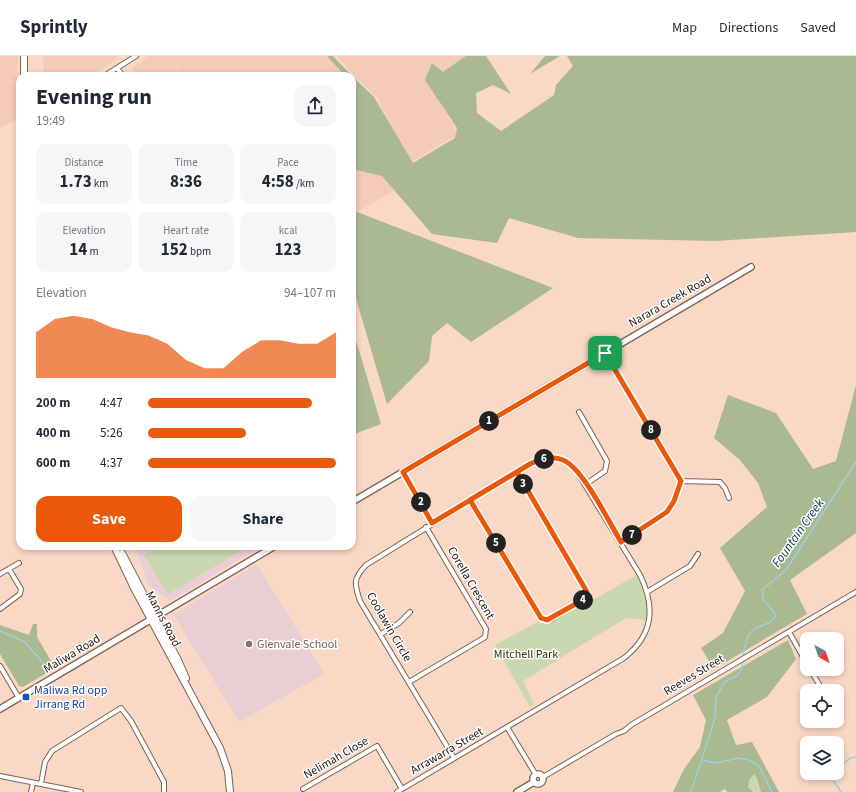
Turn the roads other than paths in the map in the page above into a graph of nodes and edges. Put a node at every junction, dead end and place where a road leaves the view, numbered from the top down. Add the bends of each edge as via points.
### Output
1 (24, 56) edge
2 (136, 56) edge
3 (129, 58) edge
4 (117, 68) junction
5 (24, 72) edge
6 (110, 72) edge
7 (120, 72) edge
8 (751, 267) dead end
9 (605, 353) junction
10 (579, 412) dead end
11 (403, 472) junction
12 (517, 472) junction
13 (681, 481) junction
14 (586, 484) junction
15 (729, 498) dead end
16 (356, 500) edge
17 (470, 500) junction
18 (432, 523) junction
19 (426, 527) junction
20 (621, 542) junction
21 (116, 550) edge
22 (121, 550) edge
23 (268, 550) edge
24 (698, 554) dead end
25 (19, 563) dead end
26 (9, 569) junction
27 (0, 574) edge
28 (647, 592) junction
29 (856, 592) edge
30 (0, 609) edge
31 (410, 612) dead end
32 (153, 619) junction
33 (789, 632) junction
34 (381, 634) junction
35 (800, 652) edge
36 (0, 666) edge
37 (409, 682) junction
38 (19, 698) junction
39 (0, 709) edge
40 (507, 727) junction
41 (454, 758) junction
42 (536, 775) junction
43 (0, 776) edge
44 (543, 777) junction
45 (32, 782) junction
46 (534, 782) junction
47 (41, 784) junction
48 (303, 789) dead end
49 (402, 789) junction
50 (31, 792) edge
51 (81, 792) edge
52 (164, 792) edge
53 (230, 792) edge
54 (397, 792) edge
55 (517, 792) edge

1 - 5 main road
2 - 3 street
3 - 4 street
4 - 6 street
4 - 7 street
8 - 9 street, Narara Creek Road
9 - 11 street, Narara Creek Road
9 - 13 street
10 - 14 street via 607,461 605,471
11 - 16 street, Narara Creek Road
11 - 18 street
12 - 14 street, Coolawin Circle via 539,460 555,458 574,467
12 - 17 street, Coolawin Circle
12 - 17 street via 585,589 586,596 581,601 552,619 541,618
13 - 15 street via 720,482
13 - 20 street via 667,512
14 - 20 street, Coolawin Circle
17 - 18 street, Coolawin Circle
18 - 19 street, Coolawin Circle
19 - 34 street, Coolawin Circle via 366,565 357,574 355,581 360,601
19 - 37 street, Corella Crescent via 486,633 482,639
20 - 28 street, Coolawin Circle
21 - 32 main road, Manns Road
22 - 32 main road, Manns Road
23 - 32 street
24 - 28 street via 690,566
25 - 26 street
26 - 27 street
26 - 30 street via 21,589 20,594
28 - 40 street, Coolawin Circle via 650,619 644,635 634,650
29 - 33 street, Reeves Street
31 - 34 street via 399,623
32 - 38 street, Maliwa Road
32 - 53 main road, Manns Road via 178,660 195,701 223,754
33 - 35 street
33 - 44 street, Reeves Street
34 - 37 street, Coolawin Circle
36 - 38 street
37 - 41 street, Coolawin Circle
38 - 39 street, Maliwa Road
40 - 41 street, Arrawarra Street
40 - 42 street
41 - 49 street, Arrawarra Street
42 - 44 street
42 - 46 street
43 - 45 street
44 - 46 street via 541,784
45 - 47 street
45 - 50 street
46 - 55 street
47 - 51 street
47 - 52 street via 45,762 52,751 121,708 132,721 164,782
48 - 49 street, Nelimah Close via 377,746
49 - 54 street, Arrawarra Street

